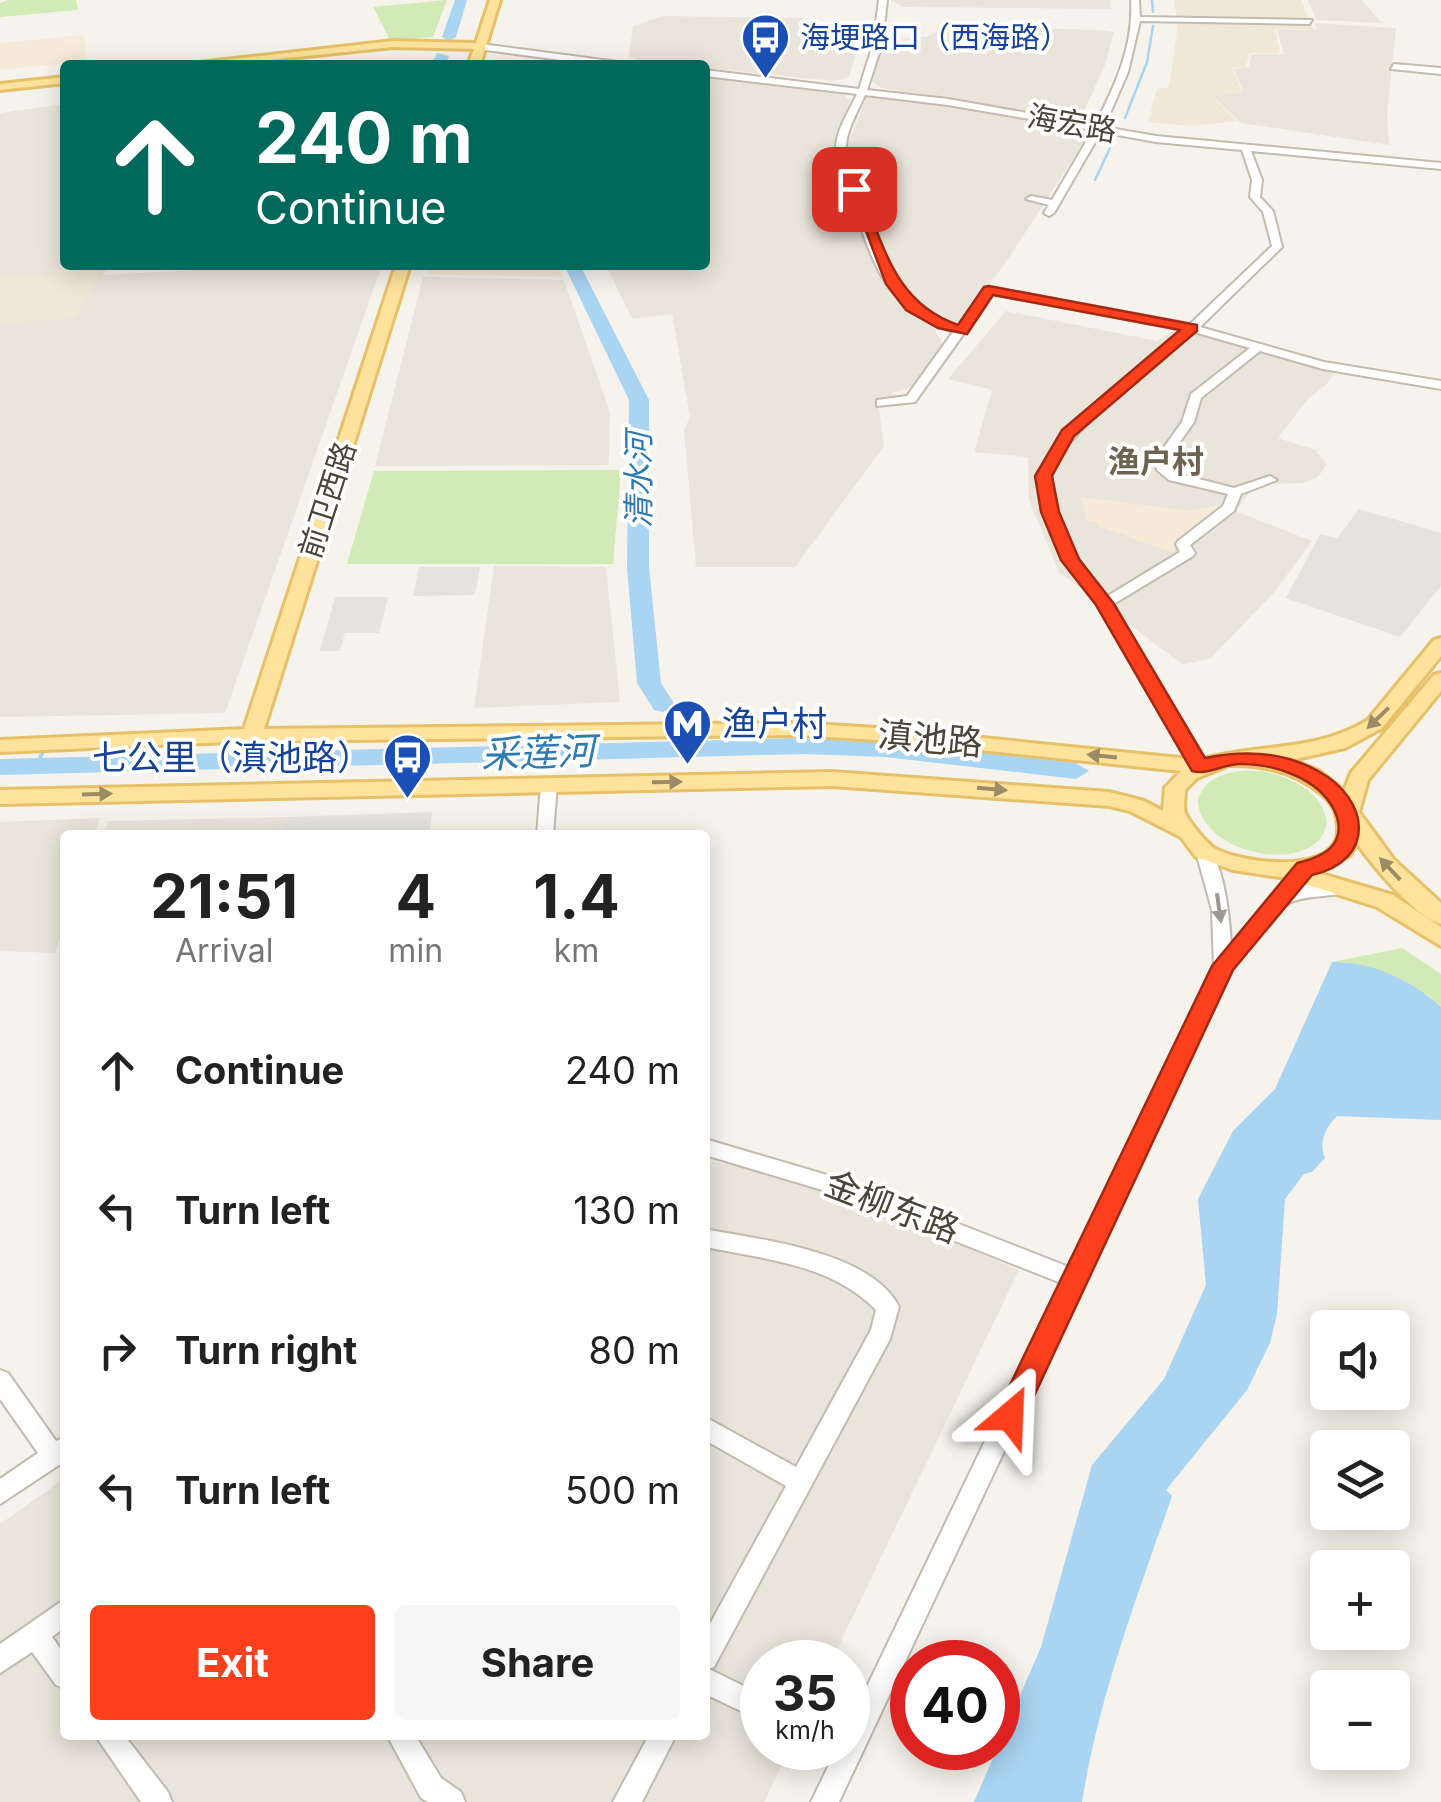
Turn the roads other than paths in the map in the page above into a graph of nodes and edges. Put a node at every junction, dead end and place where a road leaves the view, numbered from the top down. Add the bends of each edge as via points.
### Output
1 (492, 0) edge
2 (883, 0) edge
3 (1135, 0) edge
4 (1137, 19) junction
5 (1310, 22) dead end
6 (476, 47) junction
7 (235, 60) edge
8 (261, 60) edge
9 (472, 60) edge
10 (579, 60) edge
11 (1394, 69) dead end
12 (1441, 73) edge
13 (710, 74) edge
14 (60, 80) edge
15 (0, 86) edge
16 (863, 90) junction
17 (1096, 129) junction
18 (1246, 149) junction
19 (1441, 166) edge
20 (1030, 200) dead end
21 (402, 270) edge
22 (410, 270) edge
23 (1192, 328) junction
24 (961, 331) junction
25 (1258, 348) junction
26 (1441, 385) edge
27 (881, 403) dead end
28 (346, 462) junction
29 (1270, 480) dead end
30 (1235, 492) junction
31 (1104, 604) junction
32 (1441, 644) edge
33 (1441, 679) edge
34 (259, 735) junction
35 (0, 746) edge
36 (1237, 758) junction
37 (1199, 766) junction
38 (549, 784) junction
39 (0, 797) edge
40 (1348, 813) junction
41 (546, 830) edge
42 (1185, 831) junction
43 (1204, 852) junction
44 (1296, 871) junction
45 (1346, 889) junction
46 (1279, 900) junction
47 (1441, 916) edge
48 (1441, 938) edge
49 (1224, 966) junction
50 (710, 1148) edge
51 (710, 1239) edge
52 (1076, 1280) junction
53 (0, 1380) edge
54 (710, 1431) edge
55 (59, 1452) edge
56 (800, 1482) junction
57 (0, 1493) edge
58 (60, 1615) edge
59 (34, 1634) junction
60 (710, 1649) edge
61 (0, 1660) edge
62 (60, 1669) edge
63 (710, 1682) edge
64 (870, 1687) edge
65 (740, 1697) edge
66 (112, 1740) edge
67 (403, 1740) edge
68 (661, 1740) edge
69 (832, 1770) edge
70 (158, 1802) edge
71 (451, 1802) edge
72 (627, 1802) edge
73 (824, 1802) edge

1 - 6 main road
2 - 16 street
3 - 4 street
4 - 5 street
4 - 17 street
6 - 7 main road via 393,44
6 - 8 main road
6 - 9 main road
6 - 10 street
11 - 12 street
13 - 16 street, 海宏路
14 - 15 main road
16 - 17 street, 海宏路
16 - 24 street via 840,143 879,254 911,306
17 - 18 street, 海宏路
17 - 20 street via 1052,208
18 - 19 street, 海宏路
18 - 23 street via 1257,180 1255,197 1268,210 1277,248
21 - 28 main road, 前卫西路
22 - 28 main road, 前卫西路
23 - 24 street via 989,290
23 - 25 street
23 - 31 street via 1068,433 1044,476 1070,560
24 - 27 street via 911,399
25 - 26 street
25 - 30 street via 1195,398 1188,422 1161,460 1174,477
28 - 34 main road, 前卫西路
29 - 30 street
30 - 31 street via 1229,508 1183,544 1188,554
31 - 37 street
32 -> 36 main road via 1362,733 1306,752
33 - 40 main road via 1358,778
34 - 35 main road, 滇池路
37 -> 34 main road, 滇池路 via 796,729
36 - 37 main road
36 - 40 main road via 1310,775
37 - 42 main road via 1176,788 1174,814
39 -> 38 main road, 滇池路
38 - 41 street
38 -> 42 main road, 滇池路 via 951,785 1108,799
40 - 44 main road via 1350,835 1342,850
47 -> 40 main road via 1389,870
42 - 43 main road
43 - 44 main road via 1262,870
43 -> 49 street via 1221,910
44 - 45 main road
44 - 46 street
45 - 46 street via 1310,889
45 - 48 main road via 1405,910
46 - 49 street
49 - 52 street
50 - 52 street, 金柳东路 via 883,1202
51 - 56 street via 816,1262 874,1290 888,1307 882,1332
52 - 64 street
53 - 55 street
54 - 56 street
55 - 57 street
56 - 60 street
58 - 59 street
59 - 61 street
59 - 62 street
63 - 65 street
66 - 70 street
67 - 71 street via 431,1788
68 - 72 street
69 - 73 street

